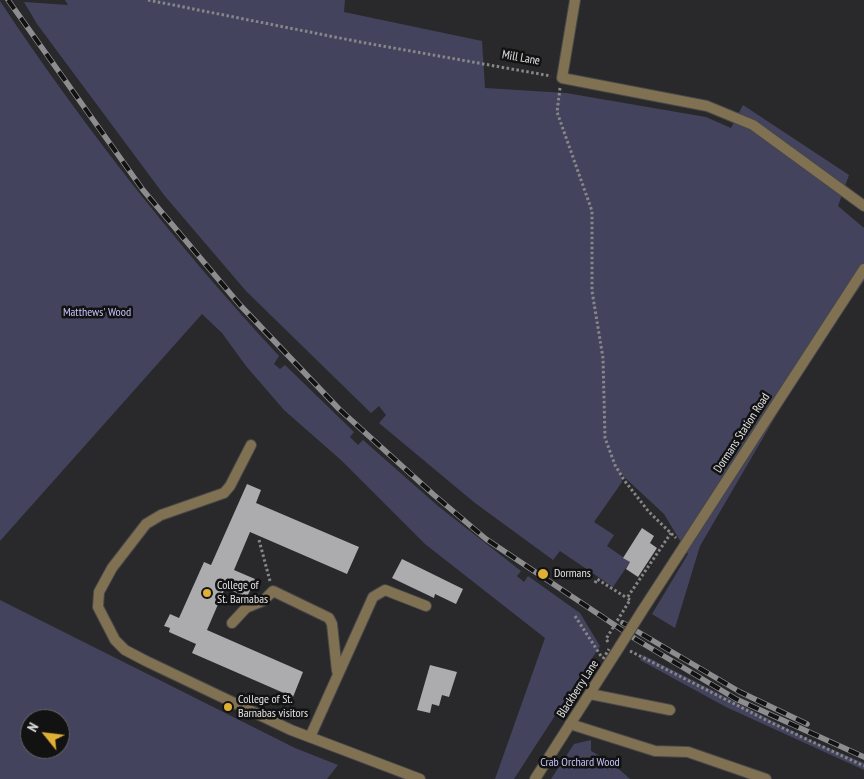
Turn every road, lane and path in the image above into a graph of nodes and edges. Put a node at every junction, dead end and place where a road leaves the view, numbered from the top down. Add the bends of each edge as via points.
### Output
1 (148, 0) edge
2 (575, 0) edge
3 (562, 78) junction
4 (864, 206) edge
5 (864, 269) edge
6 (251, 445) dead end
7 (259, 540) dead end
8 (595, 583) dead end
9 (273, 591) junction
10 (426, 606) dead end
11 (642, 611) joint
12 (575, 616) dead end
13 (232, 623) dead end
14 (632, 652) dead end
15 (606, 661) junction
16 (337, 672) junction
17 (590, 694) junction
18 (670, 710) dead end
19 (570, 724) junction
20 (310, 738) junction
21 (864, 766) edge
22 (420, 779) edge
23 (535, 779) edge
24 (766, 779) edge

1 - 3 path, Mill Lane
2 - 3 street
3 - 4 street via 707,106 753,125
3 - 8 path via 557,112 592,211 592,290 603,358 605,438 624,480 649,512 671,533 629,599 597,579
5 - 11 street, Dormans Station Road
6 - 20 street via 224,493 161,515 146,524 112,568 99,592 98,607 105,624 125,650
7 - 9 path
9 - 13 street via 263,601 246,608
9 - 16 street via 329,618
10 - 16 street via 386,590 373,597
11 - 15 street, Blackberry Lane, bridge
12 - 15 path
14 - 21 path
15 - 17 street, Blackberry Lane
16 - 20 street
17 - 18 street
17 - 19 street, Blackberry Lane
19 - 23 street, Blackberry Lane
19 - 24 street via 655,751 688,752
20 - 22 street

